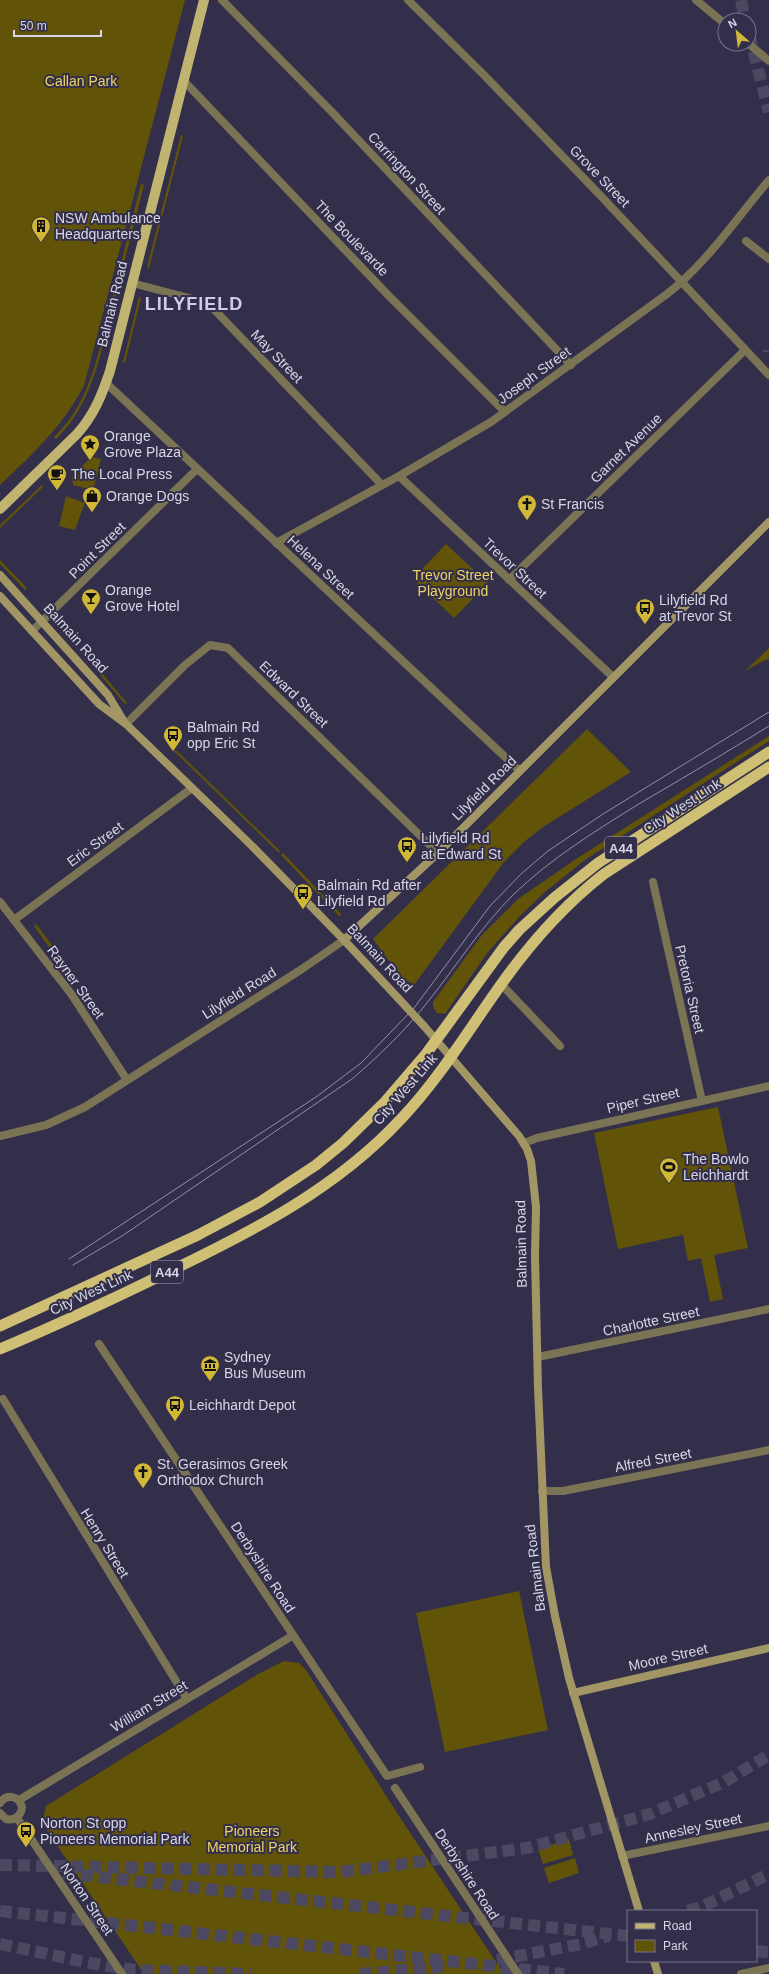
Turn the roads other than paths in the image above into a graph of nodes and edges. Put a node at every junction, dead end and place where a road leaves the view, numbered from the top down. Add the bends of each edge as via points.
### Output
1 (204, 0) edge
2 (222, 0) edge
3 (408, 0) edge
4 (696, 0) edge
5 (717, 17) edge
6 (757, 51) edge
7 (769, 61) edge
8 (184, 80) junction
9 (769, 180) edge
10 (746, 241) dead end
11 (769, 260) edge
12 (682, 282) junction
13 (132, 283) junction
14 (745, 350) junction
15 (571, 365) junction
16 (769, 375) edge
17 (106, 383) junction
18 (505, 412) junction
19 (197, 469) junction
20 (399, 476) junction
21 (381, 484) junction
22 (0, 509) edge
23 (769, 522) edge
24 (276, 543) junction
25 (0, 575) edge
26 (509, 580) junction
27 (0, 596) edge
28 (42, 622) junction
29 (32, 631) junction
30 (613, 677) junction
31 (126, 724) junction
32 (769, 752) edge
33 (769, 767) edge
34 (519, 770) junction
35 (192, 788) junction
36 (438, 853) junction
37 (653, 882) dead end
38 (0, 902) edge
39 (14, 920) junction
40 (344, 940) junction
41 (501, 984) junction
42 (437, 1039) junction
43 (560, 1046) dead end
44 (452, 1056) junction
45 (128, 1080) junction
46 (769, 1086) edge
47 (702, 1101) junction
48 (0, 1136) edge
49 (524, 1144) junction
50 (769, 1309) edge
51 (0, 1326) edge
52 (99, 1344) dead end
53 (0, 1349) edge
54 (538, 1357) junction
55 (3, 1399) dead end
56 (769, 1450) edge
57 (542, 1491) junction
58 (292, 1636) junction
59 (769, 1648) edge
60 (573, 1693) junction
61 (187, 1699) junction
62 (420, 1767) dead end
63 (395, 1788) dead end
64 (1, 1798) edge
65 (19, 1800) junction
66 (0, 1813) edge
67 (17, 1818) junction
68 (769, 1826) edge
69 (622, 1856) junction
70 (639, 1910) edge
71 (654, 1962) edge
72 (769, 1968) edge
73 (122, 1974) edge
74 (518, 1974) edge
75 (658, 1974) edge
76 (741, 1974) edge

1 - 8 main road, Balmain Road
2 - 15 street, Carrington Street via 330,110
3 - 12 street, Grove Street via 495,86
4 - 5 street
6 - 7 street
8 - 13 main road, Balmain Road
8 - 18 street, The Boulevarde via 388,294
9 - 12 street, Joseph Street
10 - 11 street
12 - 14 street, Grove Street
12 - 15 street, Joseph Street
13 - 17 main road, Balmain Road
13 - 21 street, May Street via 208,303
14 - 16 street, Grove Street
14 - 26 street, Garnet Avenue
15 - 18 street, Joseph Street
17 - 19 street, Helena Street
17 - 22 main road, Balmain Road via 87,423
18 - 20 street, Joseph Street
19 - 24 street, Helena Street
19 - 28 street, Point Street
20 - 21 street, Joseph Street
20 - 26 street, Trevor Street
21 - 24 street, Joseph Street
23 - 30 main road, Lilyfield Road
24 - 34 street, Helena Street
25 - 28 main road, Balmain Road
26 - 30 street, Trevor Street
27 - 29 main road, Balmain Road
28 - 29 street, Point Street
28 - 31 main road, Balmain Road via 108,695
29 - 31 main road, Balmain Road via 99,704
30 - 34 main road, Lilyfield Road
31 - 35 main road, Balmain Road
31 - 36 street, Edward Street via 185,665 210,645 228,648
32 - 42 highway, City West Link / A44 via 598,863 554,898 504,947
33 - 41 highway, City West Link / A44 via 586,888 537,940
34 - 36 main road, Lilyfield Road
35 - 39 street, Eric Street
35 - 40 main road, Balmain Road
36 - 40 main road, Lilyfield Road
37 - 47 street, Pretoria Street
38 - 39 street, Rayner Street
39 - 45 street, Rayner Street via 70,993
40 - 42 main road, Balmain Road, bridge
40 - 45 street, Lilyfield Road
41 - 43 street
41 - 44 highway, City West Link / A44
42 - 44 main road, Balmain Road
42 - 51 highway, City West Link / A44 via 366,1121 316,1165 288,1184 198,1235
44 - 49 main road, Balmain Road
44 - 53 highway, City West Link / A44 via 421,1097 383,1137 304,1200 194,1259 68,1320
45 - 48 street, Lilyfield Road via 85,1107 60,1119
46 - 47 street, Piper Street
47 - 49 street, Piper Street via 537,1138
49 - 54 main road, Balmain Road via 533,1170 536,1207
50 - 54 street, Charlotte Street
52 - 58 street, Derbyshire Road
54 - 57 main road, Balmain Road
55 - 61 street, Henry Street
56 - 57 street, Alfred Street via 563,1491
57 - 60 main road, Balmain Road via 546,1567
58 - 61 street, William Street
58 - 62 street, Derbyshire Road via 387,1776
59 - 60 main road, Moore Street
60 - 69 main road, Balmain Road
61 - 65 street, William Street
63 - 74 street, Derbyshire Road
64 - 65 street via 11,1796
65 - 67 street via 22,1810
66 - 67 street via 6,1819
67 - 73 street, Norton Street
68 - 69 street, Annesley Street
69 - 70 main road, Balmain Road
71 - 75 main road
72 - 76 street

